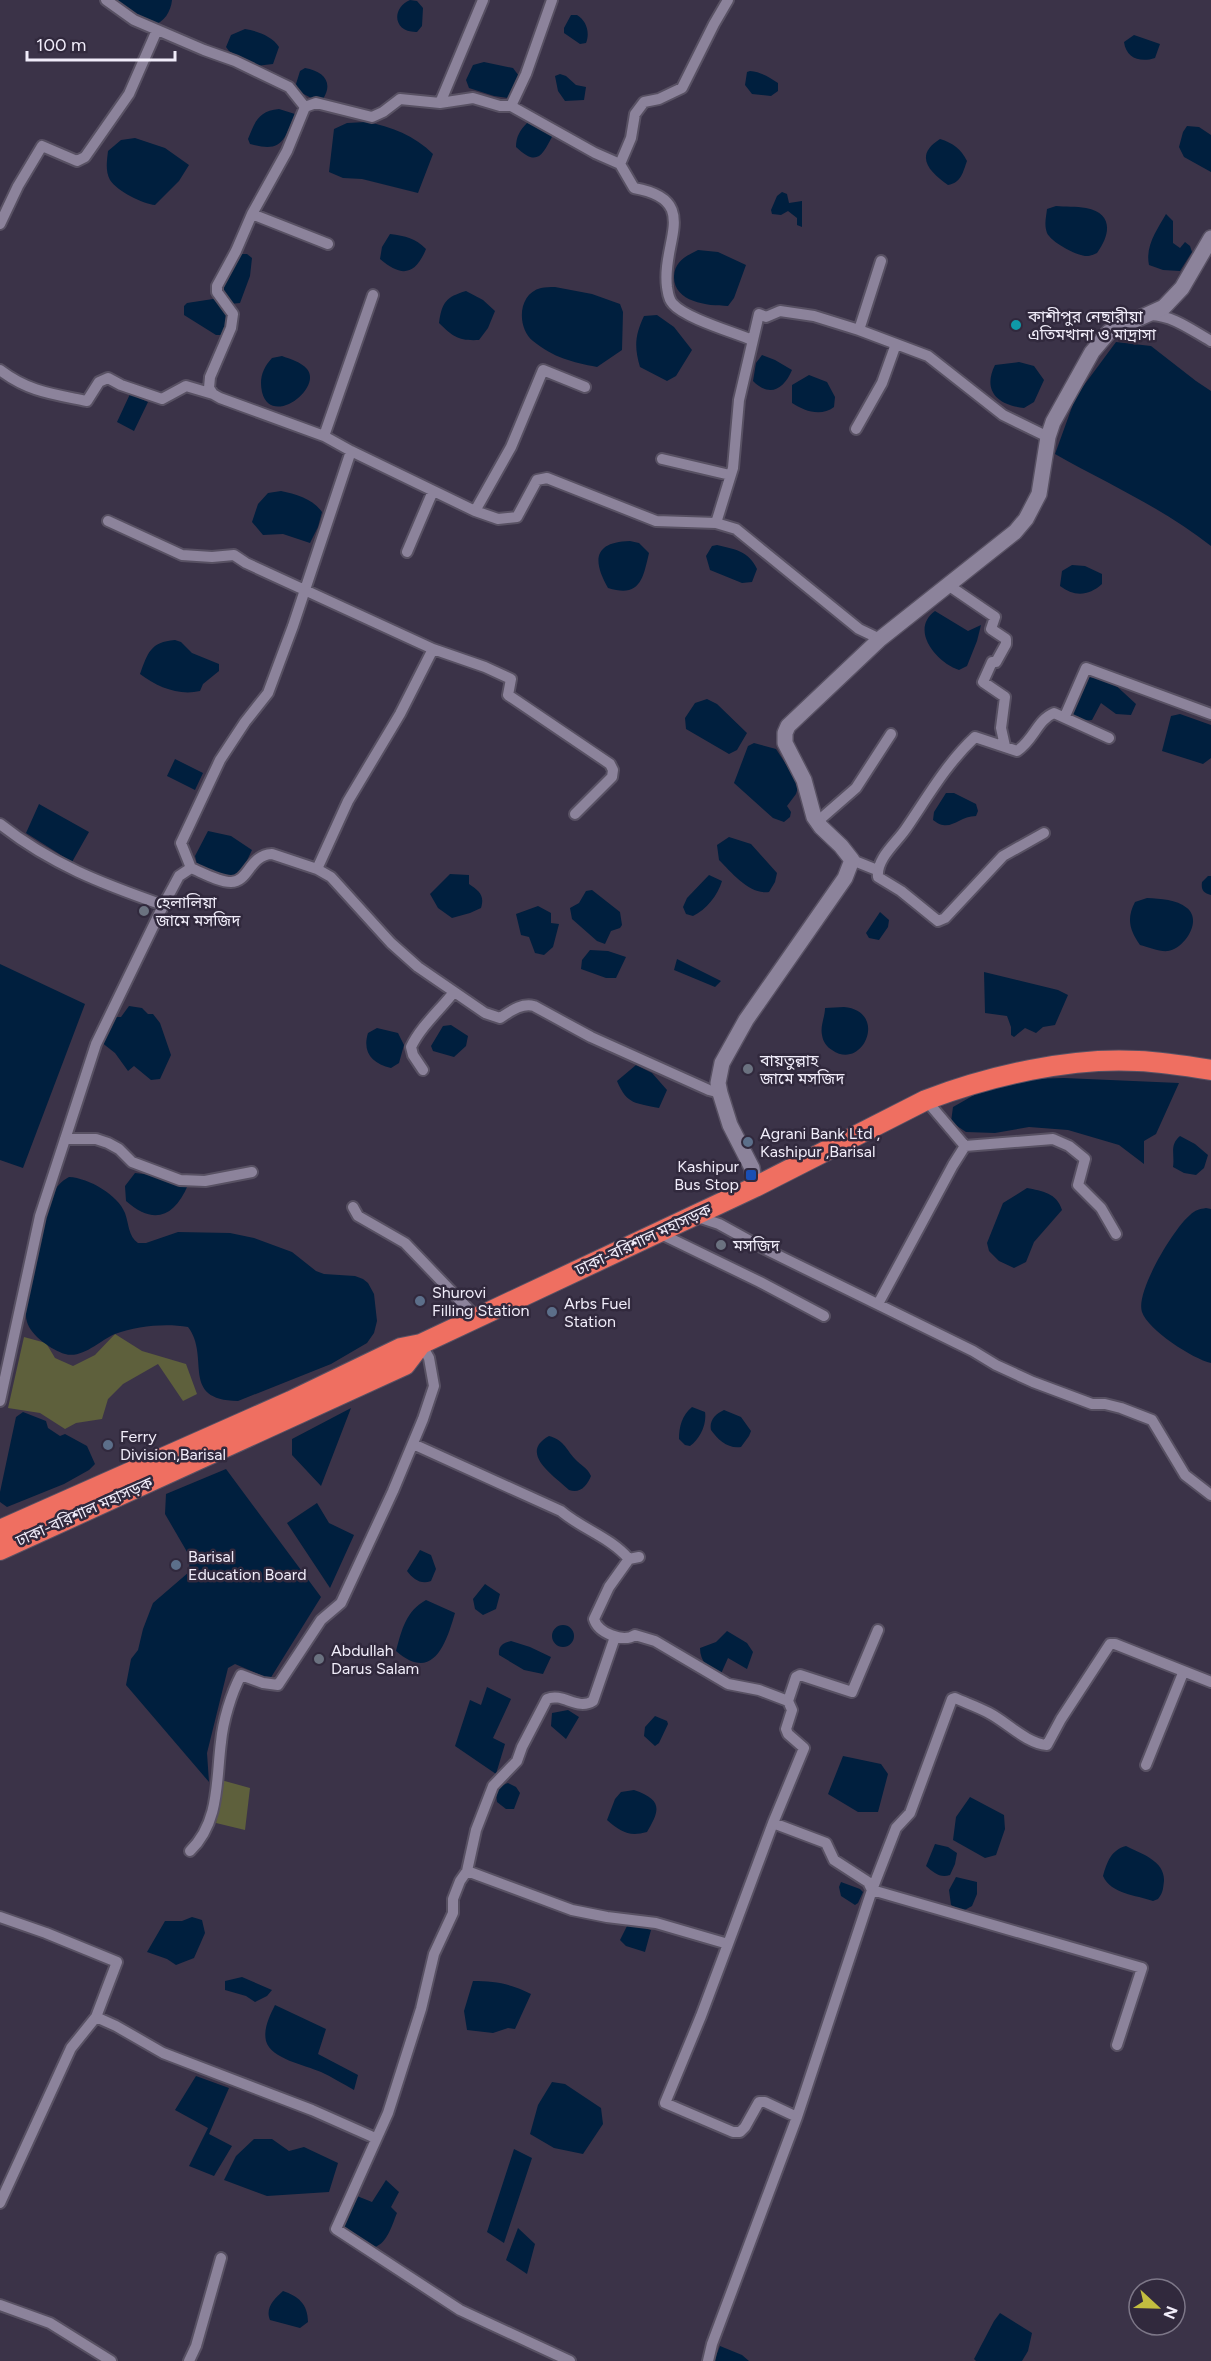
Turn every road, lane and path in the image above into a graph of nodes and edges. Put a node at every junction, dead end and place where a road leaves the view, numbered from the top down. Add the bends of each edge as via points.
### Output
1 (106, 0) edge
2 (483, 0) edge
3 (552, 0) edge
4 (728, 0) edge
5 (157, 30) junction
6 (440, 103) junction
7 (511, 106) junction
8 (305, 107) junction
9 (620, 164) junction
10 (252, 214) junction
11 (0, 224) edge
12 (1211, 238) edge
13 (328, 244) dead end
14 (881, 261) dead end
15 (373, 295) dead end
16 (1150, 315) junction
17 (859, 330) junction
18 (752, 340) junction
19 (1211, 341) edge
20 (896, 344) junction
21 (0, 370) edge
22 (585, 387) dead end
23 (213, 394) junction
24 (856, 429) dead end
25 (324, 436) junction
26 (1048, 437) junction
27 (351, 451) junction
28 (662, 459) dead end
29 (730, 475) junction
30 (432, 491) junction
31 (474, 511) junction
32 (108, 521) dead end
33 (717, 523) junction
34 (407, 552) dead end
35 (948, 585) junction
36 (303, 589) junction
37 (880, 639) junction
38 (433, 649) junction
39 (1211, 714) edge
40 (1065, 716) junction
41 (891, 734) dead end
42 (1110, 738) dead end
43 (1005, 746) junction
44 (575, 814) dead end
45 (817, 822) junction
46 (0, 824) edge
47 (1044, 833) dead end
48 (852, 860) junction
49 (191, 868) junction
50 (317, 869) junction
51 (877, 870) junction
52 (163, 905) junction
53 (454, 992) junction
54 (423, 1070) dead end
55 (1211, 1071) edge
56 (720, 1093) junction
57 (931, 1107) junction
58 (65, 1139) junction
59 (965, 1146) junction
60 (252, 1172) dead end
61 (755, 1187) junction
62 (353, 1207) dead end
63 (694, 1215) junction
64 (657, 1232) junction
65 (1116, 1234) dead end
66 (878, 1304) junction
67 (824, 1316) dead end
68 (476, 1317) junction
69 (421, 1344) junction
70 (0, 1401) edge
71 (413, 1444) junction
72 (1211, 1496) edge
73 (0, 1530) edge
74 (0, 1550) edge
75 (878, 1630) dead end
76 (615, 1637) junction
77 (1183, 1673) junction
78 (1211, 1682) edge
79 (788, 1701) junction
80 (1146, 1765) dead end
81 (773, 1823) junction
82 (190, 1851) dead end
83 (467, 1872) junction
84 (872, 1890) junction
85 (0, 1917) edge
86 (728, 1944) junction
87 (96, 2017) junction
88 (1117, 2045) dead end
89 (797, 2117) junction
90 (373, 2137) dead end
91 (0, 2203) edge
92 (221, 2258) dead end
93 (0, 2305) edge
94 (111, 2361) edge
95 (189, 2361) edge
96 (570, 2361) edge
97 (708, 2361) edge

1 - 5 street via 134,20
2 - 6 street
3 - 7 street
4 - 9 street via 682,88 644,102 634,114 631,138
5 - 8 street via 289,87
5 - 11 street via 129,94 85,157 77,161 42,146
6 - 7 street via 473,98
6 - 8 street via 400,99 372,117 316,103
7 - 9 street
8 - 10 street via 287,151
9 - 18 street via 634,188 654,191 667,200 672,210 674,224 666,278 673,305 684,314
10 - 13 street
10 - 23 street via 217,286 233,314 210,377
12 - 16 street via 1182,288 1164,308
14 - 17 street
15 - 25 street
16 - 19 street via 1165,316
16 - 26 street via 1119,327 1101,340
17 - 18 street via 814,316 780,311 766,317 759,314
17 - 20 street
18 - 29 street via 739,400
20 - 24 street via 882,383
20 - 26 street via 928,356 1003,415
21 - 23 street via 33,390 87,401 99,382 108,378 162,399 186,386
22 - 31 street via 543,370 511,447
23 - 25 street
25 - 27 street
26 - 35 street via 1039,494 1026,519
27 - 30 street
27 - 36 street
28 - 29 street
29 - 33 street
30 - 31 street
30 - 34 street
31 - 33 street via 498,519 517,517 537,480 547,478 656,521
32 - 36 street via 182,555 234,555
33 - 37 street via 736,529 860,629
35 - 37 street
35 - 43 street via 995,617 991,628 1006,639 983,682 1005,697 1001,728
36 - 38 street
36 - 49 street via 268,693 220,760 181,843
37 - 45 street via 785,733 785,743 804,780
38 - 44 street via 511,679 508,695 610,764 614,770 612,777
38 - 50 street via 348,801
39 - 40 street via 1086,668
40 - 42 street
40 - 43 street via 1054,713 1045,717 1030,741 1017,751
41 - 45 street via 856,788
43 - 51 street via 975,737 968,742 935,782
45 - 48 street
46 - 52 street via 60,865
47 - 51 street via 1003,856 938,921 878,877
48 - 51 street
48 - 56 street via 845,878 727,1052 719,1073
49 - 50 street via 230,882 238,881 257,859 272,854
49 - 52 street via 179,876
50 - 53 street via 331,877 391,944
52 - 58 street via 96,1044
53 - 54 street via 411,1047
53 - 56 street via 485,1013 500,1018 515,1008 534,1006 591,1037
55 - 57 highway, ঢাকা-বরিশাল মহাসড়ক via 1136,1061 1072,1064 949,1091
56 - 61 street via 730,1125 752,1168
57 - 59 street
57 - 61 highway, ঢাকা-বরিশাল মহাসড়ক
58 - 60 street via 108,1143 132,1162 180,1180 205,1181
58 - 70 street via 40,1216
59 - 65 street via 1053,1139 1069,1146 1085,1159 1078,1185 1101,1208
59 - 66 street
61 - 63 highway, ঢাকা-বরিশাল মহাসড়ক
62 - 68 street via 358,1216 405,1243
63 - 64 highway, ঢাকা-বরিশাল মহাসড়ক
63 - 66 street
64 - 67 street
64 - 68 highway, ঢাকা-বরিশাল মহাসড়ক
66 - 72 street via 1033,1382 1092,1404 1121,1408 1152,1420 1185,1475
68 - 69 highway, ঢাকা-বরিশাল মহাসড়ক
69 - 71 street via 429,1358 434,1386
69 - 73 highway, ঢাকা-বরিশাল মহাসড়ক via 401,1348
69 - 74 highway, ঢাকা-বরিশাল মহাসড়ক via 405,1365
71 - 76 street via 561,1511 634,1558 609,1587 594,1619
71 - 82 street via 341,1603 321,1620 278,1685 241,1675 236,1684 221,1738 214,1810 202,1840
75 - 79 street via 852,1692 800,1675
76 - 79 street via 635,1635 655,1641 728,1684
76 - 83 street via 593,1701 581,1705 554,1696 547,1699 517,1761 493,1786 476,1830
77 - 78 street
77 - 80 street
77 - 84 street via 1110,1644 1047,1745 952,1698 910,1813 896,1828
79 - 81 street via 792,1710 787,1732 804,1746
81 - 84 street via 826,1843 834,1860 868,1882
81 - 86 street
83 - 86 street via 572,1910 657,1923
83 - 96 street via 460,1881 453,1913 434,1954 388,2113 336,2229 460,2310
84 - 88 street via 1143,1968
84 - 89 street
85 - 87 street via 117,1962
86 - 89 street via 665,2103 733,2132 745,2127 759,2102
87 - 90 street via 162,2053
87 - 91 street via 71,2048
89 - 97 street
92 - 95 street
93 - 94 street via 50,2323

